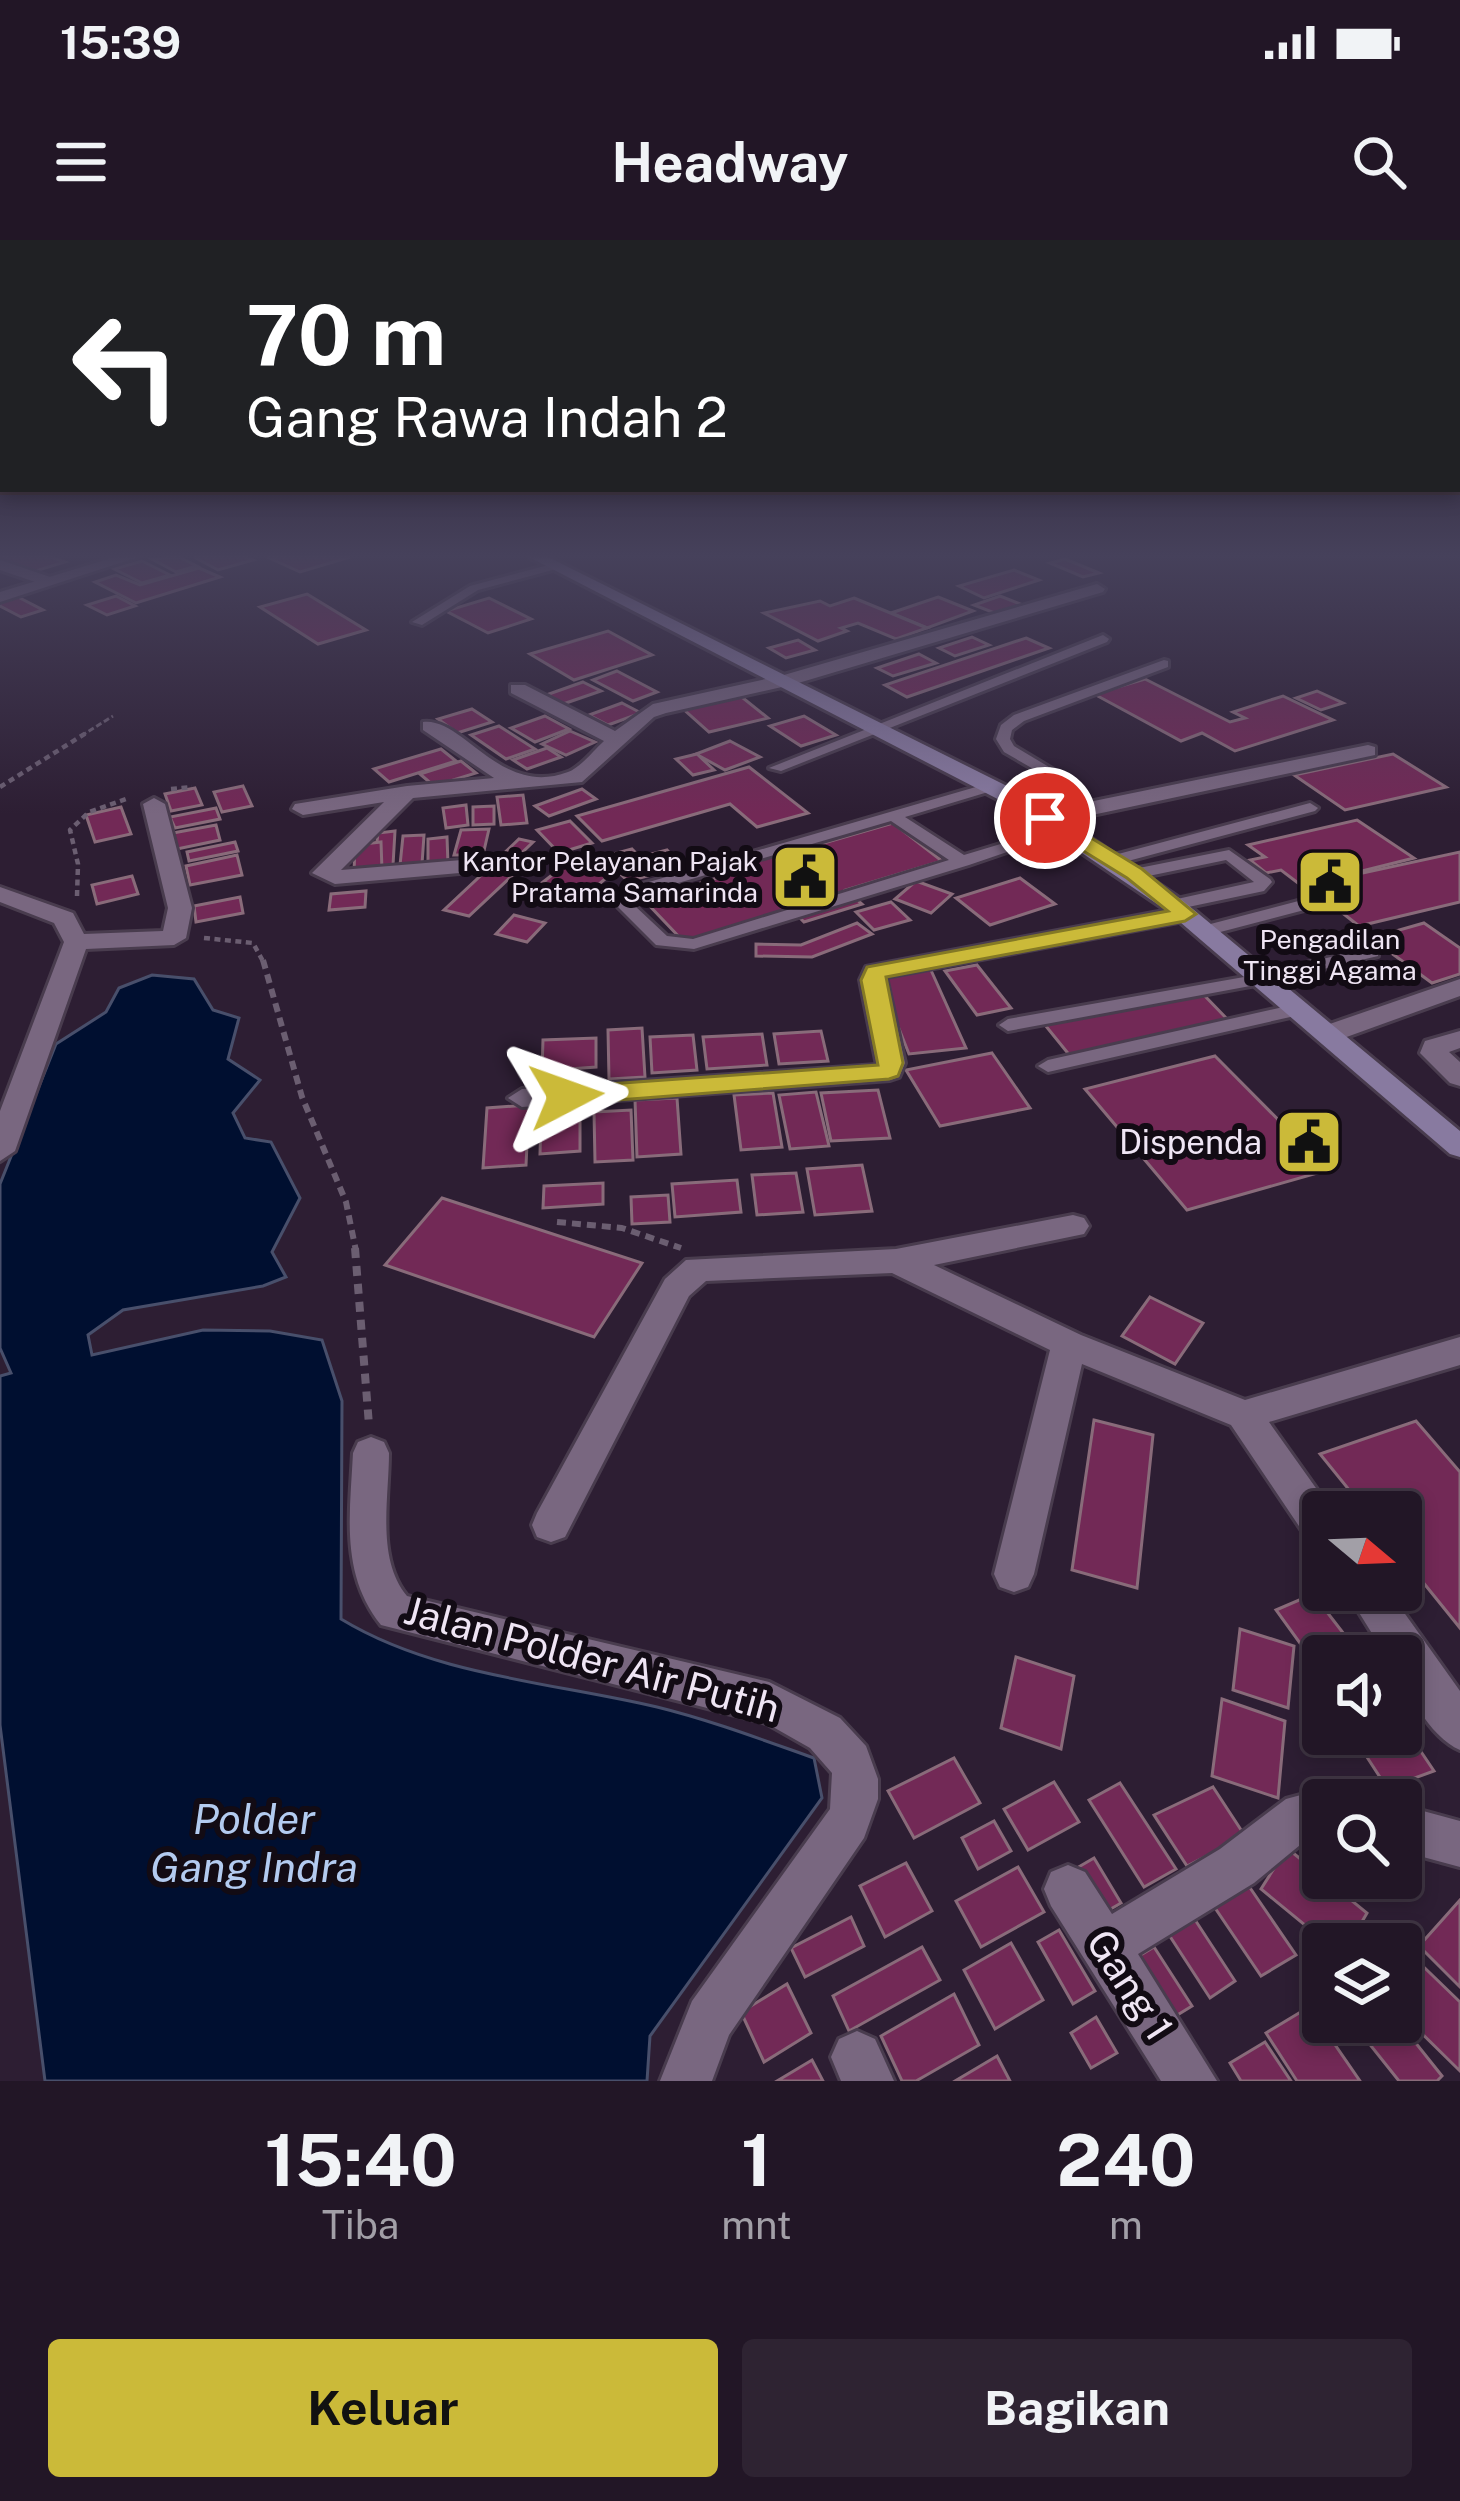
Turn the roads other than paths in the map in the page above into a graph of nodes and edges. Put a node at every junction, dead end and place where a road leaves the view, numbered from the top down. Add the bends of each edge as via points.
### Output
1 (712, 643) edge
2 (914, 643) edge
3 (1093, 643) edge
4 (1164, 664) dead end
5 (788, 680) junction
6 (518, 689) dead end
7 (430, 726) dead end
8 (884, 730) junction
9 (618, 741) junction
10 (1368, 751) dead end
11 (776, 769) dead end
12 (559, 781) junction
13 (993, 786) junction
14 (407, 792) junction
15 (157, 794) road end
16 (1310, 808) dead end
17 (303, 809) dead end
18 (892, 815) junction
19 (1044, 818) junction
20 (1113, 860) junction
21 (963, 862) junction
22 (474, 866) dead end
23 (1134, 874) junction
24 (0, 894) edge
25 (1325, 899) dead end
26 (1188, 917) junction
27 (76, 942) junction
28 (1372, 952) dead end
29 (1261, 979) junction
30 (1460, 987) edge
31 (1301, 1009) junction
32 (1008, 1024) dead end
33 (1331, 1034) junction
34 (1460, 1039) edge
35 (1048, 1066) dead end
36 (1460, 1077) edge
37 (522, 1098) dead end
38 (1460, 1147) edge
39 (0, 1151) edge
40 (1073, 1226) dead end
41 (896, 1261) junction
42 (1069, 1344) junction
43 (1460, 1351) edge
44 (1244, 1415) junction
45 (371, 1453) road end
46 (1302, 1499) edge
47 (551, 1525) dead end
48 (1014, 1574) dead end
49 (1379, 1611) edge
50 (1460, 1728) edge
51 (1302, 1815) edge
52 (1422, 1834) edge
53 (1460, 1844) edge
54 (1068, 1889) dead end
55 (1105, 1946) junction
56 (686, 2081) edge
57 (1191, 2081) edge

1 - 5 main road
2 - 5 street
3 - 8 lane
4 - 19 lane via 1006,728 1009,749 1063,779
5 - 8 main road
5 - 9 street via 660,708
6 - 9 street
7 - 12 street via 505,777
8 - 11 lane
8 - 13 main road
9 - 12 street via 584,773
10 - 19 street
12 - 14 street
13 - 18 lane
13 - 19 main road
14 - 17 street
14 - 22 street via 324,873
15 - 27 street via 180,908 174,938
16 - 20 lane
18 - 21 lane
18 - 21 lane via 648,887 626,907 662,941 694,944
19 - 20 main road
19 - 21 lane
20 - 23 main road
23 - 26 main road
23 - 26 lane via 1225,855 1264,882
24 - 27 street via 64,918
25 - 26 lane
26 - 29 main road
26 - 37 street via 875,972 889,1071
27 - 39 street
28 - 29 lane
29 - 31 main road
29 - 32 lane
30 - 33 street
31 - 33 main road
31 - 35 lane
33 - 38 main road
34 - 36 street via 1434,1053
40 - 41 street
41 - 42 street
41 - 47 street via 698,1269 677,1288
42 - 44 street
42 - 48 street
43 - 44 street
44 - 46 street
45 - 56 street, Jalan Polder Air Putih via 370,1562 376,1594 395,1612 769,1703 814,1721 855,1774 859,1800 848,1822 710,2019
49 - 50 street
51 - 55 street via 1237,1866
52 - 53 street
54 - 55 street, Gang 1
55 - 57 street, Gang 1

